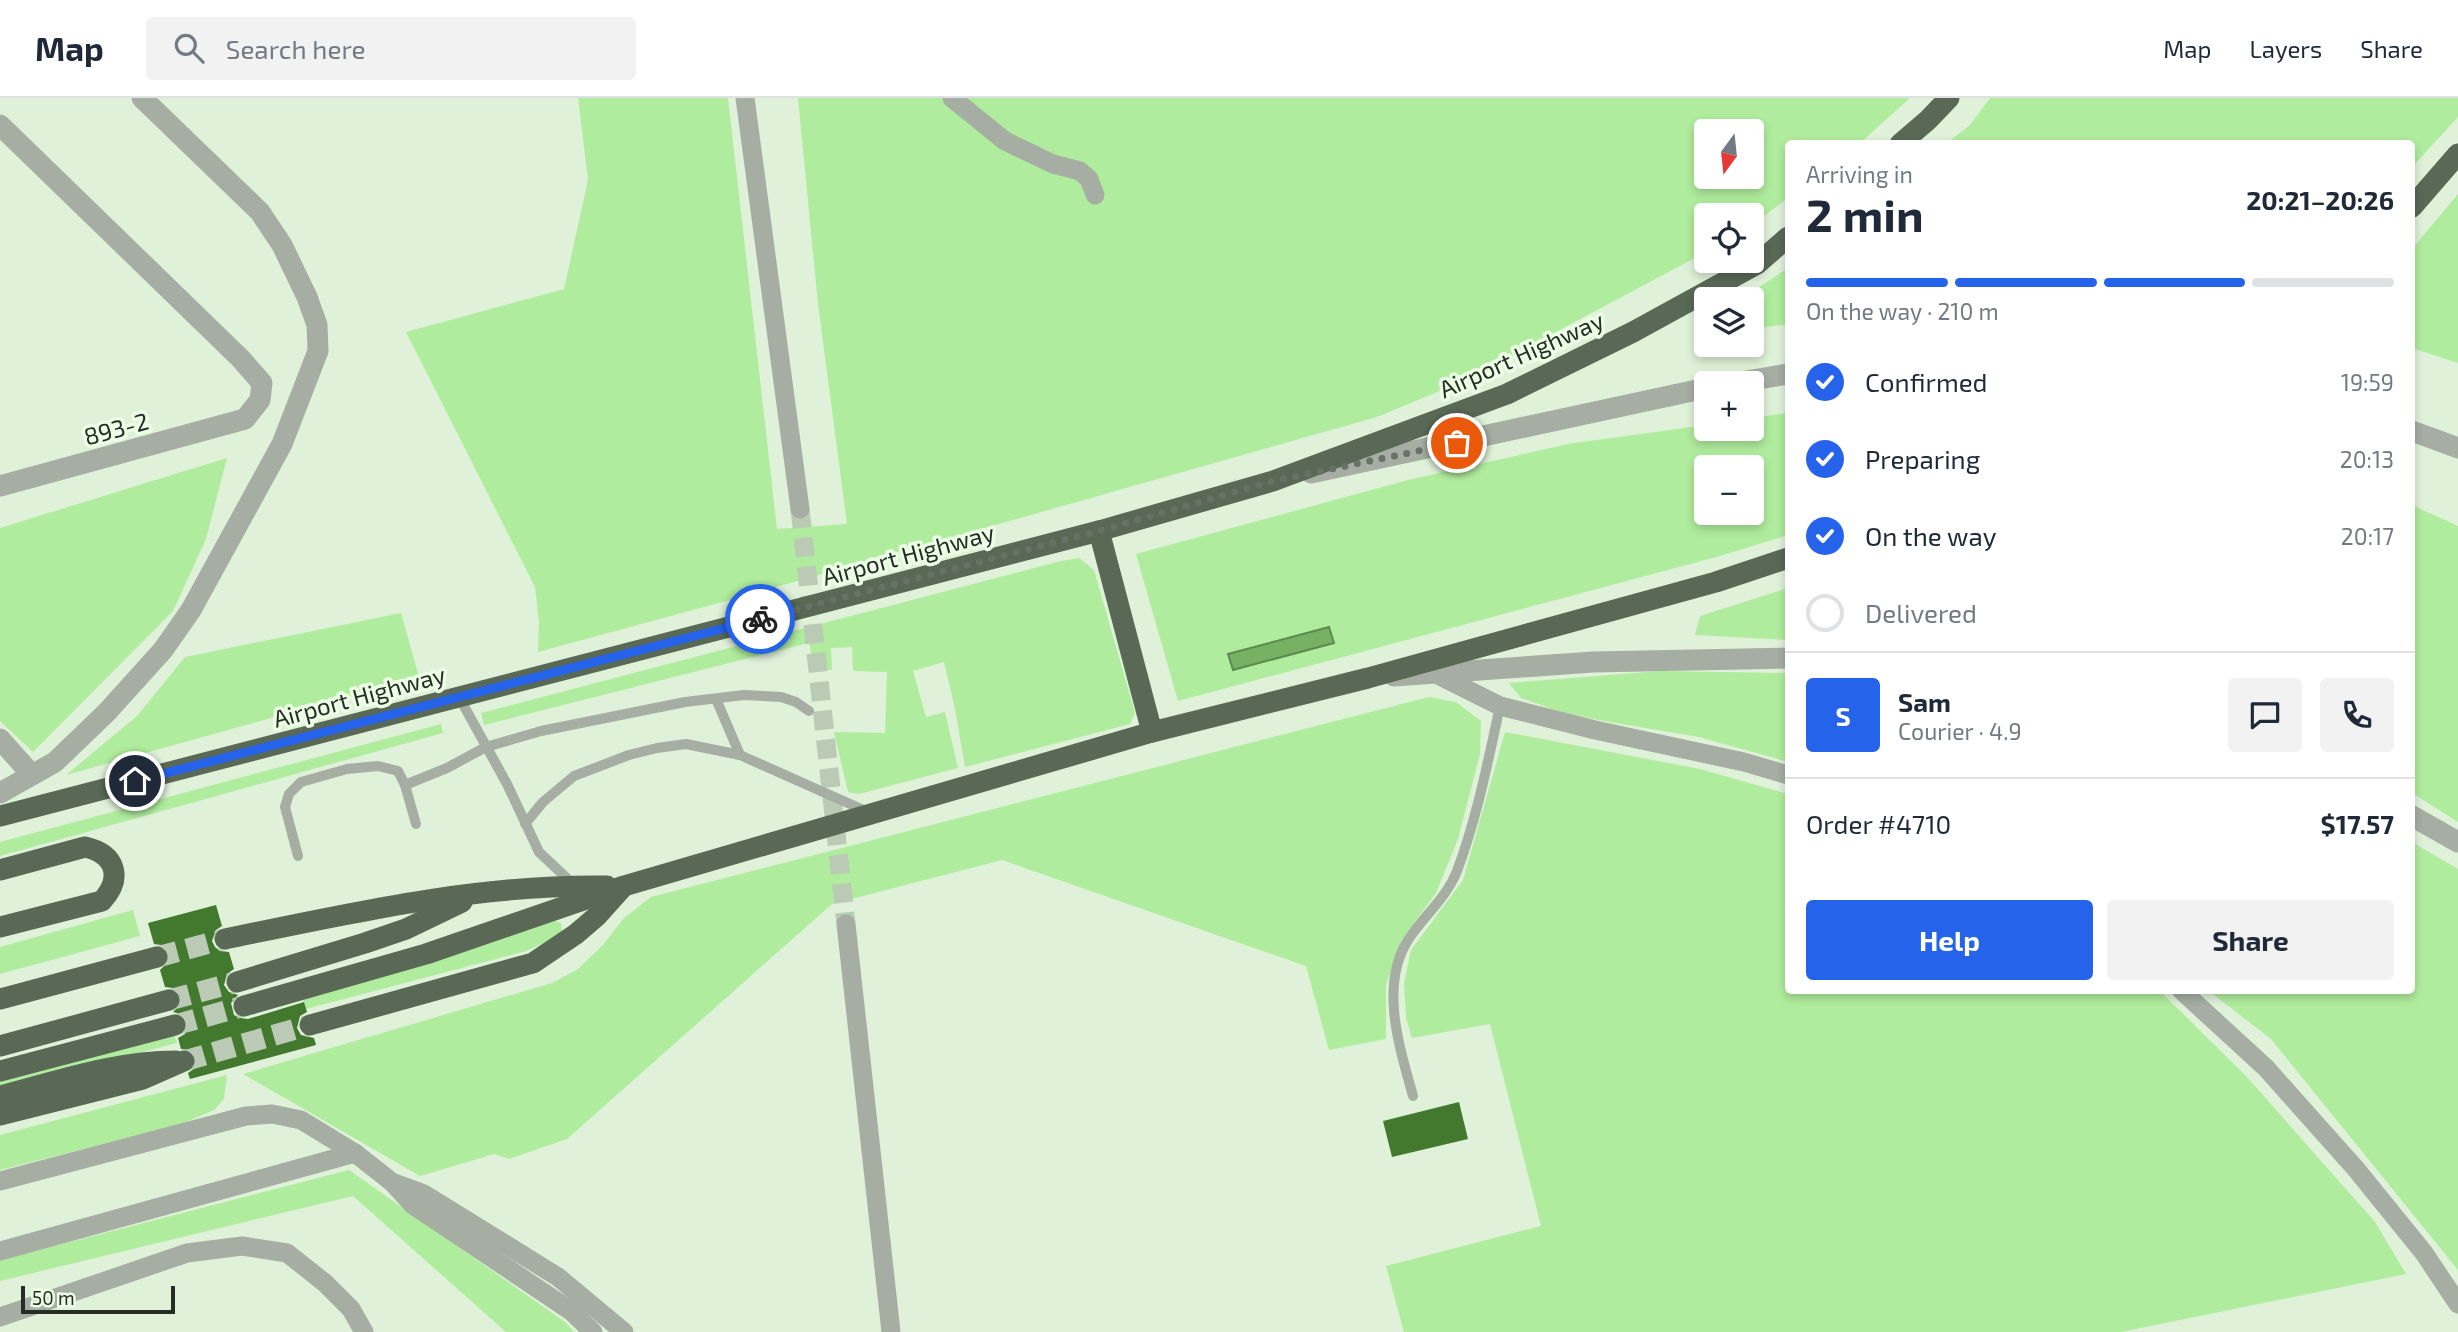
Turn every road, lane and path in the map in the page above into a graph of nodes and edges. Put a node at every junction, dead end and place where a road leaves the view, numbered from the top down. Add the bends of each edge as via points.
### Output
1 (142, 98) edge
2 (745, 98) edge
3 (952, 98) edge
4 (1949, 98) edge
5 (0, 125) edge
6 (1905, 140) edge
7 (2458, 154) edge
8 (1095, 195) dead end
9 (2415, 204) edge
10 (1785, 240) edge
11 (1785, 374) edge
12 (1764, 377) edge
13 (1694, 391) edge
14 (2415, 432) edge
15 (2458, 448) edge
16 (1273, 481) junction
17 (0, 486) edge
18 (800, 509) tunnel mouth
19 (1099, 531) junction
20 (1785, 559) edge
21 (1785, 658) edge
22 (1434, 673) junction
23 (1368, 678) junction
24 (459, 697) junction
25 (716, 699) junction
26 (1500, 706) junction
27 (809, 711) dead end
28 (1152, 732) junction
29 (0, 739) edge
30 (486, 747) junction
31 (740, 755) junction
32 (1785, 774) edge
33 (33, 775) junction
34 (405, 785) junction
35 (0, 793) edge
36 (871, 814) junction
37 (0, 816) edge
38 (2415, 818) edge
39 (416, 824) dead end
40 (525, 824) junction
41 (2458, 842) edge
42 (298, 856) dead end
43 (0, 870) edge
44 (574, 885) junction
45 (624, 886) junction
46 (482, 893) junction
47 (846, 924) tunnel mouth
48 (0, 927) edge
49 (225, 939) tunnel mouth
50 (157, 957) tunnel mouth
51 (237, 982) tunnel mouth
52 (2185, 994) edge
53 (0, 999) edge
54 (169, 1000) tunnel mouth
55 (244, 1006) tunnel mouth
56 (175, 1025) tunnel mouth
57 (310, 1025) tunnel mouth
58 (0, 1046) edge
59 (0, 1072) edge
60 (0, 1096) edge
61 (1413, 1096) dead end
62 (0, 1115) edge
63 (355, 1153) junction
64 (0, 1181) edge
65 (393, 1183) junction
66 (0, 1251) edge
67 (2458, 1304) edge
68 (0, 1317) edge
69 (364, 1332) edge
70 (593, 1332) edge
71 (624, 1332) edge
72 (891, 1332) edge

1 - 33 street via 260,212 307,297 317,325 318,351 282,444 191,610 163,650 107,712 55,762
2 - 18 street
3 - 8 street via 1005,141 1053,164 1080,171
4 - 6 highway
5 - 17 street, 893-2 via 262,383 260,400 245,419
7 - 9 highway
10 - 16 highway, Airport Highway via 1757,264 1507,394
11 - 12 street
13 - 16 street
14 - 15 street
16 - 19 highway, Airport Highway
19 - 24 highway, Airport Highway
19 - 28 highway
20 - 23 highway
21 - 22 street via 1593,662
22 - 23 street
22 - 26 street
23 - 28 highway
24 - 30 lane
24 - 37 highway, Airport Highway
25 - 27 lane via 781,697
25 - 30 lane via 541,731
25 - 31 lane
26 - 32 street
26 - 61 lane via 1457,873 1407,942 1397,972 1398,1041
28 - 36 highway
29 - 33 street
30 - 34 lane
30 - 40 lane
31 - 36 lane
31 - 40 lane via 686,744 629,755 574,776
33 - 35 street
34 - 39 lane
34 - 42 lane via 398,771 378,766 301,782 289,794 285,807
36 - 45 highway
38 - 41 street
40 - 44 lane via 539,852
43 - 48 highway via 85,847 107,857 115,880 102,901
44 - 45 highway
44 - 46 highway
45 - 55 highway via 426,954
45 - 57 highway via 576,934 533,963
46 - 49 highway via 381,907
46 - 51 highway via 406,929
47 - 72 street
50 - 53 highway
52 - 67 street via 2266,1068 2347,1159 2424,1253
54 - 58 highway
56 - 59 highway
60 - 62 highway via 107,1068 184,1060 143,1079
63 - 64 street via 301,1120 259,1115
63 - 65 street
63 - 66 street
65 - 70 street via 413,1205 571,1311
65 - 71 street via 424,1194 558,1277
68 - 69 street via 187,1253 242,1246 287,1253 351,1309

